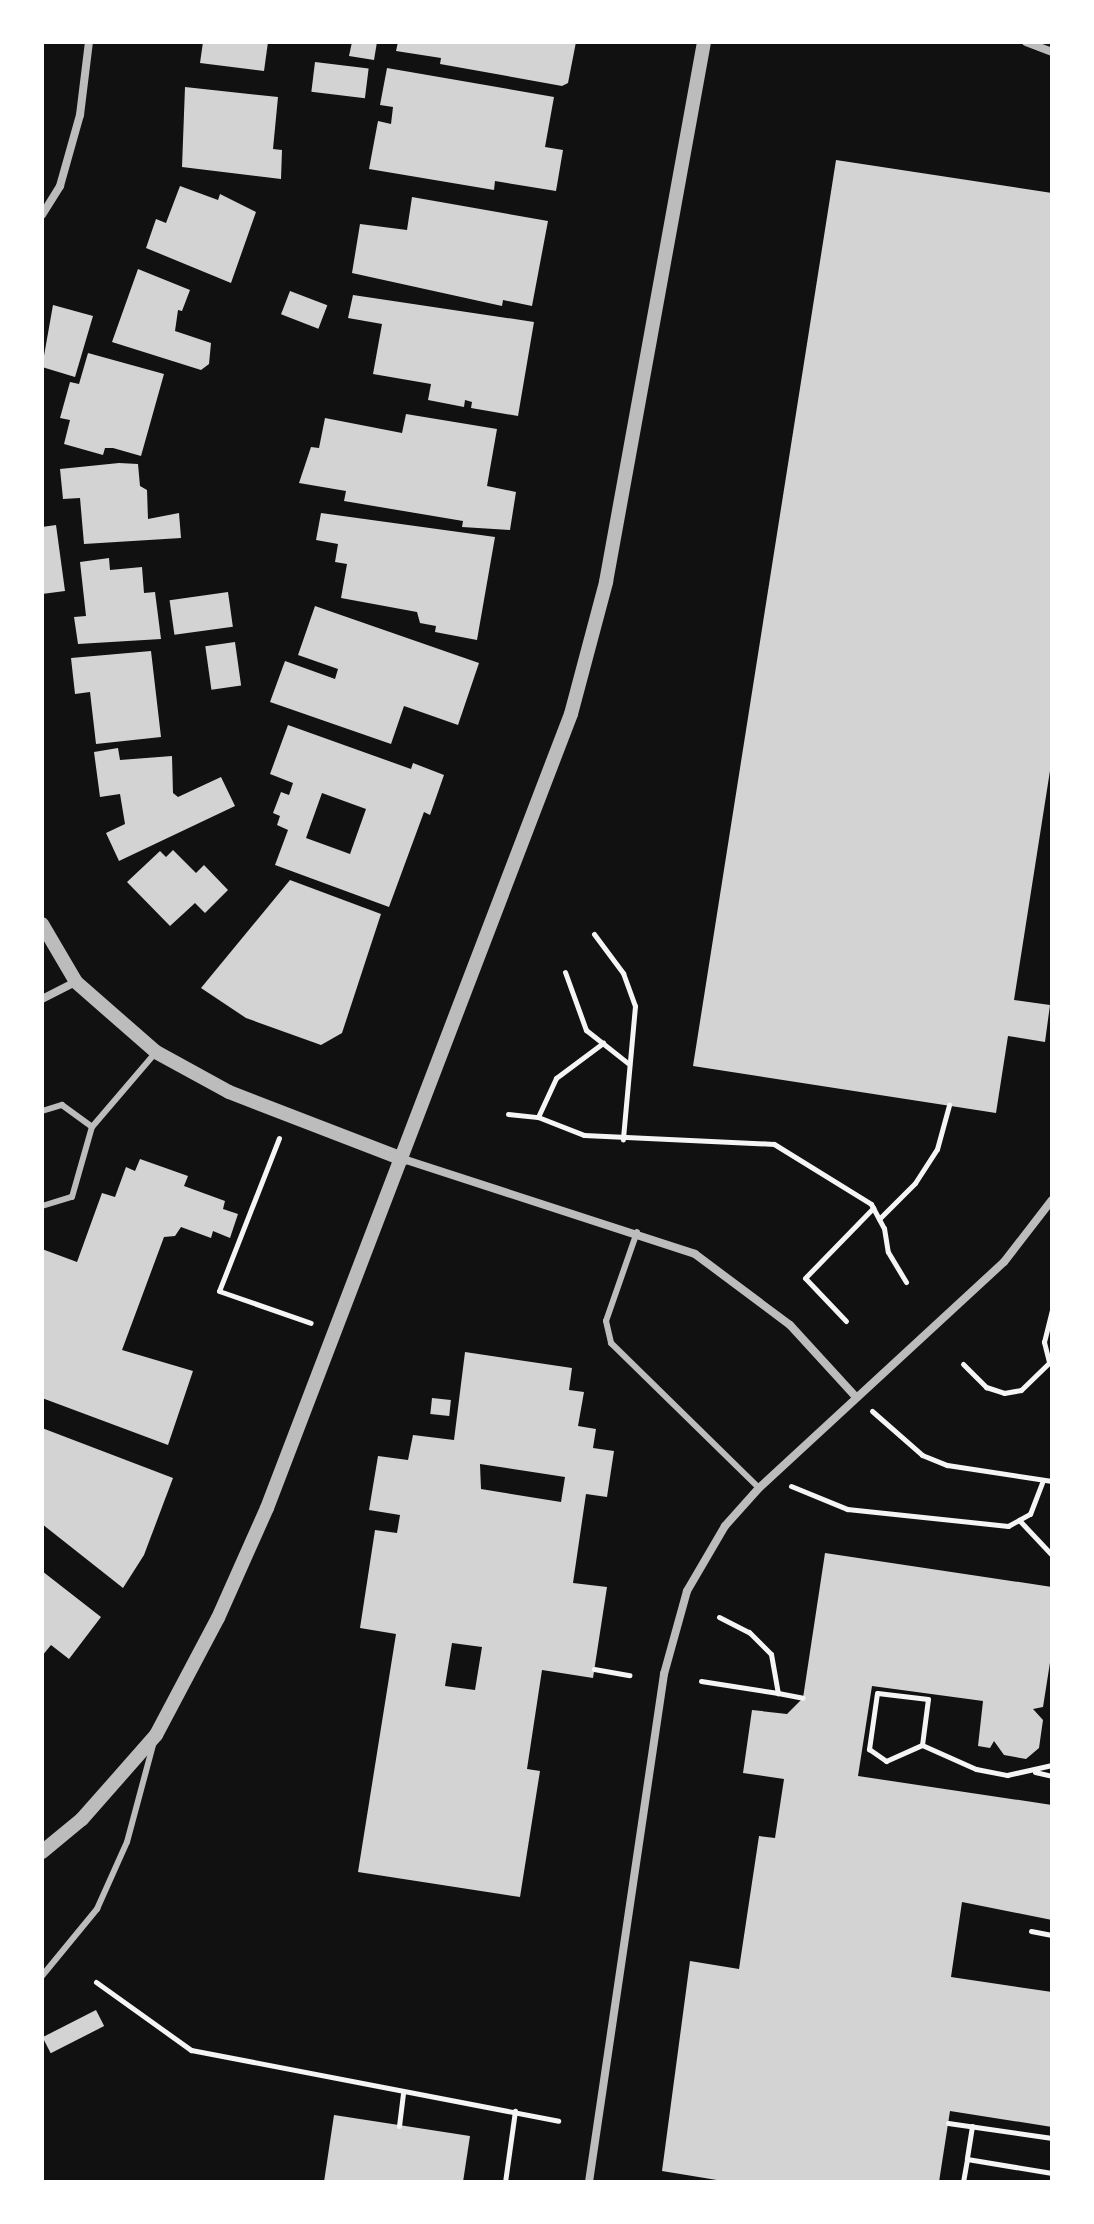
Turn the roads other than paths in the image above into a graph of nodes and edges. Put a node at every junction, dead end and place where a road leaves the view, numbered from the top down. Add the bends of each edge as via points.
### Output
1 (89, 42) edge
2 (704, 42) edge
3 (1026, 42) edge
4 (1052, 52) edge
5 (42, 215) edge
6 (42, 924) edge
7 (76, 982) junction
8 (42, 999) edge
9 (156, 1052) junction
10 (42, 1111) edge
11 (92, 1127) junction
12 (403, 1159) junction
13 (1052, 1200) edge
14 (42, 1206) edge
15 (637, 1231) junction
16 (856, 1397) junction
17 (759, 1488) junction
18 (156, 1735) junction
19 (42, 1852) edge
20 (42, 1976) edge
21 (589, 2182) edge

1 - 5 street via 72,143 60,186
2 - 12 street via 594,637 571,714
3 - 4 street
6 - 7 street
7 - 8 street
7 - 9 street
9 - 11 lane
9 - 12 street via 229,1092
10 - 11 lane via 62,1105
11 - 14 lane via 72,1197
12 - 15 street
12 - 18 street via 218,1618
13 - 16 street via 1004,1262
15 - 16 street via 695,1254 734,1280 790,1325
15 - 17 lane via 606,1321 611,1343
16 - 17 street
17 - 21 street via 703,1560 672,1639
18 - 19 street via 82,1819
18 - 20 lane via 127,1842 97,1909

